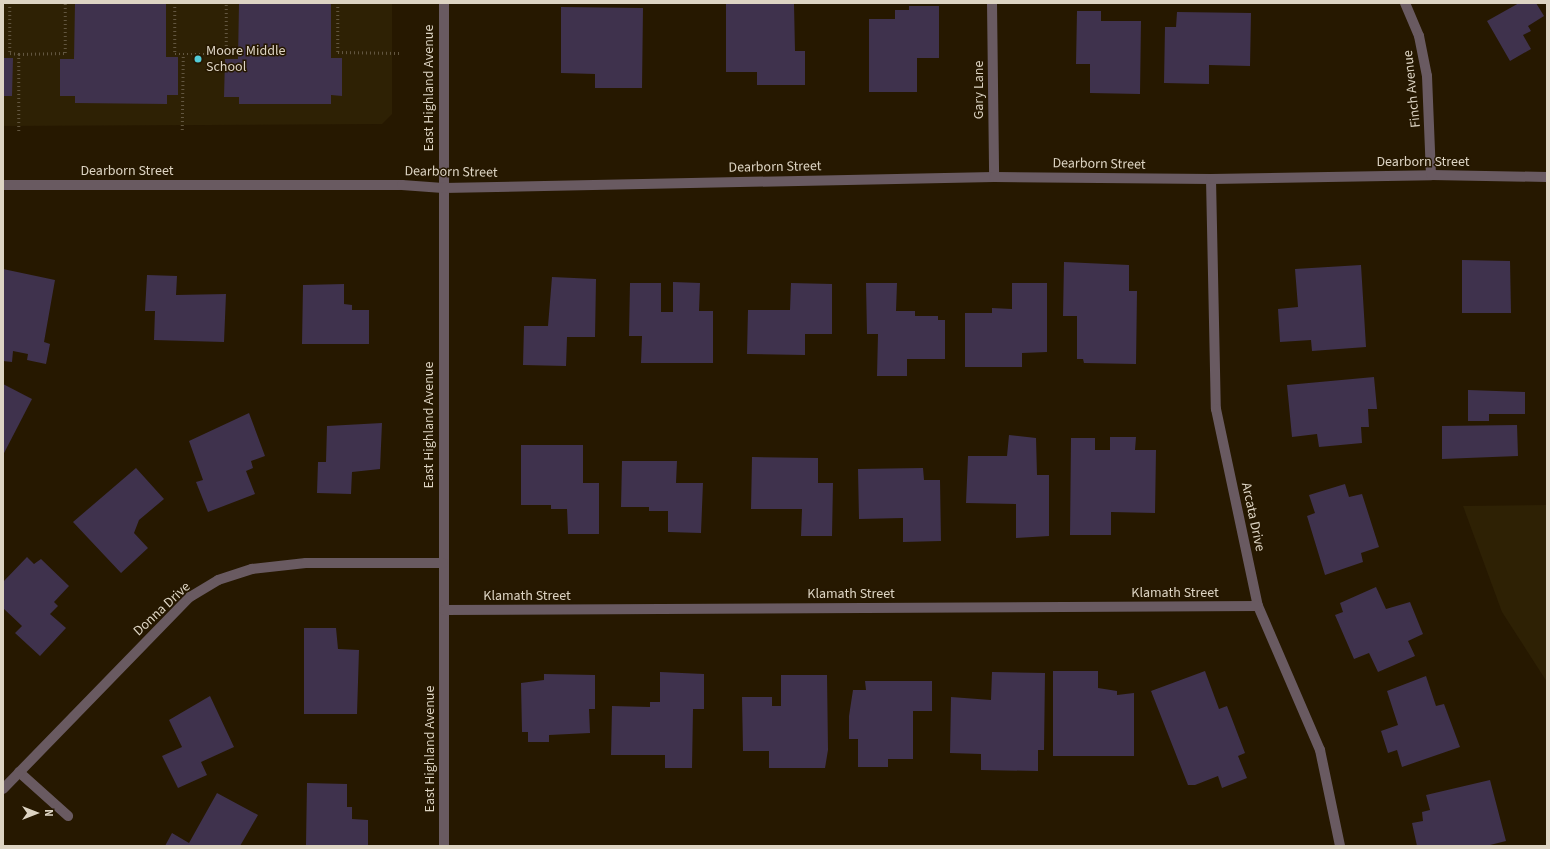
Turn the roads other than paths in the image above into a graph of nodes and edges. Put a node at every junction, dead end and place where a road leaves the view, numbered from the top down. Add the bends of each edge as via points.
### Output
1 (444, 3) edge
2 (992, 3) edge
3 (1405, 3) edge
4 (1431, 175) junction
5 (994, 177) junction
6 (1547, 177) edge
7 (1211, 179) junction
8 (3, 185) edge
9 (443, 188) junction
10 (443, 563) junction
11 (1258, 606) junction
12 (444, 610) junction
13 (20, 772) junction
14 (3, 789) edge
15 (68, 816) dead end
16 (444, 846) edge
17 (1340, 846) edge

1 - 9 street, East Highland Avenue
2 - 5 street, Gary Lane
3 - 4 street, Finch Avenue via 1419,36 1427,76
4 - 6 street, Dearborn Street
4 - 7 street, Dearborn Street
5 - 7 street, Dearborn Street
5 - 9 street, Dearborn Street
7 - 11 street, Arcata Drive via 1216,409
8 - 9 street, Dearborn Street via 402,185
9 - 10 street, East Highland Avenue
10 - 12 street, East Highland Avenue
10 - 13 street, Donna Drive via 306,562 252,569 218,580 190,597
11 - 12 street, Klamath Street
11 - 17 street, Arcata Drive via 1320,750
12 - 16 street, East Highland Avenue
13 - 14 street, Donna Drive
13 - 15 street

